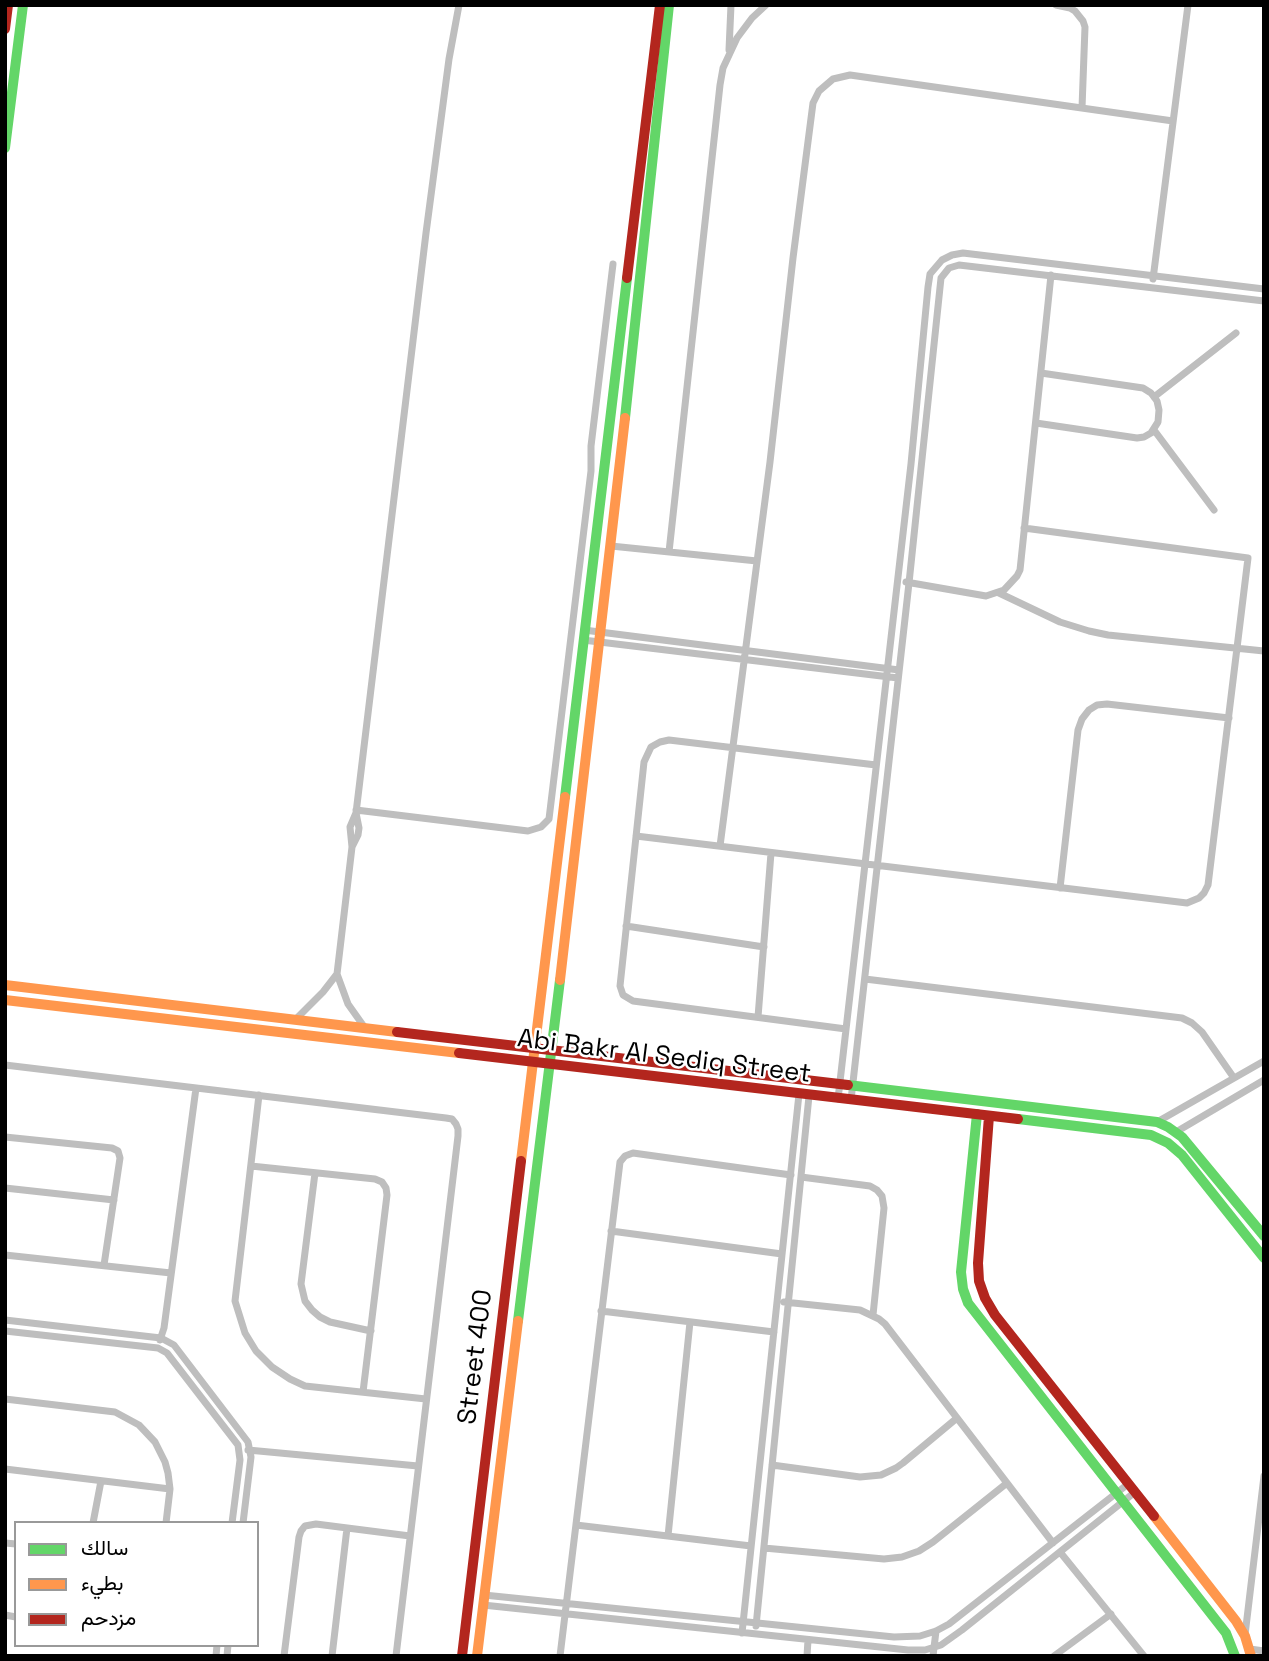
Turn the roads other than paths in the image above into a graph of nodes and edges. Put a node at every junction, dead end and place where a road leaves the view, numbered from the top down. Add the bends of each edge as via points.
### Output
1 (8, 5) edge
2 (23, 5) edge
3 (458, 5) edge
4 (660, 5) edge
5 (669, 5) edge
6 (730, 5) edge
7 (766, 5) edge
8 (1056, 5) edge
9 (1188, 5) edge
10 (5, 29) edge
11 (729, 55) junction
12 (1082, 108) junction
13 (1173, 121) junction
14 (5, 148) edge
15 (613, 264) dead end
16 (1051, 275) junction
17 (1154, 276) junction
18 (1152, 287) junction
19 (1264, 289) edge
20 (1264, 300) edge
21 (1236, 333) dead end
22 (1041, 373) junction
23 (1154, 397) junction
24 (1036, 423) junction
25 (1154, 430) junction
26 (1214, 510) dead end
27 (1024, 528) junction
28 (611, 546) junction
29 (669, 552) junction
30 (757, 561) junction
31 (897, 580) junction
32 (909, 583) junction
33 (999, 593) junction
34 (584, 635) junction
35 (600, 637) junction
36 (1238, 647) junction
37 (1264, 651) edge
38 (745, 655) junction
39 (887, 673) junction
40 (899, 674) junction
41 (1228, 718) junction
42 (733, 748) junction
43 (876, 765) junction
44 (356, 811) junction
45 (636, 836) junction
46 (720, 846) junction
47 (771, 853) junction
48 (865, 864) junction
49 (877, 866) junction
50 (1059, 888) junction
51 (626, 926) junction
52 (764, 947) junction
53 (337, 974) junction
54 (865, 979) junction
55 (5, 985) edge
56 (67, 993) junction
57 (5, 1000) edge
58 (65, 1007) junction
59 (758, 1017) junction
60 (295, 1020) junction
61 (366, 1028) junction
62 (846, 1029) junction
63 (534, 1048) junction
64 (552, 1050) junction
65 (1264, 1061) edge
66 (532, 1063) junction
67 (5, 1065) edge
68 (551, 1065) junction
69 (1234, 1078) junction
70 (1264, 1080) edge
71 (840, 1084) junction
72 (853, 1085) junction
73 (196, 1088) junction
74 (258, 1095) junction
75 (804, 1095) junction
76 (838, 1099) junction
77 (851, 1100) junction
78 (977, 1114) junction
79 (989, 1116) junction
80 (1157, 1122) junction
81 (1176, 1132) junction
82 (5, 1137) edge
83 (251, 1166) junction
84 (315, 1172) junction
85 (790, 1175) junction
86 (801, 1177) junction
87 (5, 1188) edge
88 (114, 1200) junction
89 (611, 1231) junction
90 (1264, 1236) edge
91 (782, 1254) junction
92 (5, 1255) edge
93 (1264, 1258) edge
94 (104, 1265) junction
95 (171, 1273) junction
96 (777, 1302) junction
97 (789, 1303) junction
98 (601, 1311) junction
99 (873, 1315) junction
100 (5, 1320) edge
101 (690, 1322) junction
102 (5, 1331) edge
103 (371, 1331) junction
104 (774, 1332) junction
105 (161, 1338) junction
106 (158, 1348) junction
107 (363, 1392) junction
108 (5, 1399) edge
109 (426, 1399) junction
110 (957, 1418) junction
111 (240, 1450) junction
112 (250, 1450) junction
113 (772, 1465) junction
114 (418, 1466) junction
115 (5, 1469) edge
116 (1264, 1476) edge
117 (101, 1481) junction
118 (1007, 1483) junction
119 (1131, 1488) junction
120 (170, 1489) junction
121 (1120, 1497) junction
122 (93, 1521) edge
123 (166, 1521) edge
124 (232, 1521) edge
125 (243, 1521) edge
126 (576, 1525) junction
127 (347, 1528) junction
128 (410, 1536) junction
129 (668, 1536) junction
130 (1053, 1543) junction
131 (751, 1546) junction
132 (764, 1548) junction
133 (1060, 1552) junction
134 (483, 1600) junction
135 (566, 1603) junction
136 (468, 1604) junction
137 (565, 1614) junction
138 (1111, 1614) junction
139 (744, 1621) junction
140 (757, 1623) junction
141 (936, 1632) junction
142 (742, 1633) junction
143 (755, 1634) junction
144 (925, 1635) junction
145 (1245, 1636) junction
146 (808, 1640) junction
147 (934, 1651) edge
148 (1264, 1651) edge
149 (1251, 1652) edge
150 (923, 1653) edge
151 (284, 1656) edge
152 (331, 1656) edge
153 (396, 1656) edge
154 (462, 1656) edge
155 (477, 1656) edge
156 (560, 1656) edge
157 (807, 1656) edge
158 (1054, 1656) edge
159 (1144, 1656) edge
160 (1235, 1656) edge

1 - 10 main road
2 - 14 main road
3 - 44 street
4 - 34 main road, Street 400
5 - 28 main road, Street 400
6 - 11 street
7 - 11 street via 744,28
8 - 12 street via 1070,8 1083,21
9 - 13 street
11 - 29 street via 720,85
12 - 13 street
12 - 30 street via 850,75 833,79 818,91
13 - 17 street
15 - 44 street via 549,818 528,831
16 - 18 street
16 - 22 street
16 - 32 street via 959,265 941,278
17 - 18 street
17 - 19 street
17 - 31 street via 963,253 938,263 928,280
18 - 20 street
21 - 23 street
22 - 23 street via 1138,387
22 - 24 street
23 - 25 street via 1159,410
24 - 25 street via 1137,438
24 - 27 street
25 - 26 street
27 - 33 street via 1020,570
27 - 36 street via 1248,558
28 - 29 street
28 - 35 main road, Street 400
29 - 30 street
30 - 38 street
31 - 32 street
31 - 39 street
32 - 33 street via 980,596
32 - 40 street
33 - 36 street via 1089,631
34 - 35 street
34 - 63 main road, Street 400
35 - 38 street
35 - 64 main road, Street 400
36 - 37 street
36 - 41 street
38 - 39 street
38 - 42 street
39 - 40 street
39 - 43 street
40 - 49 street
41 - 50 street via 1107,704 1089,710 1078,730
41 - 50 street via 1204,893 1187,903
42 - 43 street
42 - 45 street via 669,740 651,747 644,762
42 - 46 street
43 - 48 street
44 - 53 street via 350,827 352,847
45 - 46 street
45 - 51 street
46 - 47 street
47 - 48 street
47 - 52 street
48 - 49 street
48 - 62 street
49 - 50 street
49 - 54 street
51 - 52 street
51 - 59 street via 620,986 626,998
52 - 59 street
53 - 60 street
53 - 61 street via 348,1004
54 - 69 street via 1182,1018 1202,1032
54 - 72 street
55 - 56 main road, Abi Bakr Al Sediq Street
56 - 58 main road
56 - 60 main road, Abi Bakr Al Sediq Street
57 - 58 main road, Abi Bakr Al Sediq Street
58 - 66 main road, Abi Bakr Al Sediq Street
59 - 62 street
60 - 61 main road, Abi Bakr Al Sediq Street
61 - 63 main road, Abi Bakr Al Sediq Street
62 - 71 street
63 - 64 main road, Abi Bakr Al Sediq Street
63 - 66 main road, Street 400
64 - 68 main road, Street 400
64 - 71 main road, Abi Bakr Al Sediq Street
65 - 69 street
66 - 68 main road, Abi Bakr Al Sediq Street
66 - 136 main road, Street 400
67 - 73 street
68 - 75 main road, Abi Bakr Al Sediq Street
68 - 134 main road, Street 400
69 - 80 street
70 - 81 street
71 - 72 main road, Abi Bakr Al Sediq Street
71 - 76 street
72 - 77 street
72 - 80 main road, Abi Bakr Al Sediq Street
73 - 74 street
73 - 95 street
74 - 83 street
74 - 109 street via 446,1118 456,1124
75 - 76 main road, Abi Bakr Al Sediq Street
75 - 85 street
75 - 86 street
76 - 77 main road, Abi Bakr Al Sediq Street
77 - 78 main road, Abi Bakr Al Sediq Street
78 - 79 main road, Abi Bakr Al Sediq Street
78 - 121 main road via 961,1272 965,1296
79 - 93 main road, Abi Bakr Al Sediq Street via 1160,1138 1182,1155
79 - 119 main road via 978,1263 982,1290 995,1315
80 - 81 main road, Abi Bakr Al Sediq Street
81 - 90 main road, Abi Bakr Al Sediq Street
82 - 88 street via 115,1149 120,1157
83 - 84 street
83 - 107 street via 235,1301 245,1333 264,1360 290,1379 305,1386
84 - 103 street via 301,1284 305,1301 330,1322
84 - 103 street via 375,1179 386,1188
85 - 89 street via 630,1153 618,1166
85 - 91 street
86 - 97 street
86 - 99 street via 870,1186 882,1196
87 - 88 street
88 - 94 street
89 - 91 street
89 - 98 street
91 - 96 street
92 - 94 street
94 - 95 street
95 - 105 street
96 - 97 street
96 - 104 street
97 - 99 street
97 - 113 street
98 - 101 street
98 - 126 street
99 - 110 street via 885,1324
100 - 105 street
101 - 104 street
101 - 129 street
102 - 106 street
103 - 107 street
104 - 131 street
105 - 106 street
105 - 112 street via 180,1352 243,1434
106 - 111 street via 172,1358
107 - 109 street
108 - 120 street via 115,1412 130,1419 161,1451
109 - 114 street
110 - 113 street via 909,1459 881,1475 860,1477
110 - 118 street
111 - 112 street
111 - 124 street
112 - 114 street
112 - 125 street
113 - 132 street
114 - 128 street
115 - 117 street
116 - 145 street
117 - 120 street
117 - 122 street
118 - 130 street
118 - 132 street via 933,1542 902,1557
119 - 121 street
119 - 145 main road
120 - 123 street
121 - 130 street
121 - 133 street
121 - 160 main road via 1226,1633
126 - 129 street
126 - 135 street
127 - 128 street
127 - 151 street via 310,1524 300,1531
127 - 152 street
128 - 153 street
129 - 131 street
130 - 141 street
131 - 139 street
132 - 140 street
133 - 138 street
133 - 147 street
134 - 135 street
134 - 136 main road
134 - 137 street
134 - 155 main road, Street 400
135 - 137 street
135 - 139 street
136 - 154 main road, Street 400
137 - 142 street
137 - 156 street
138 - 158 street
138 - 159 street
139 - 140 street
139 - 142 street
140 - 143 street
140 - 144 street
141 - 144 street
141 - 147 street
142 - 143 street
143 - 146 street
144 - 150 street
145 - 149 main road
146 - 150 street
146 - 157 street
147 - 150 street
148 - 149 street

